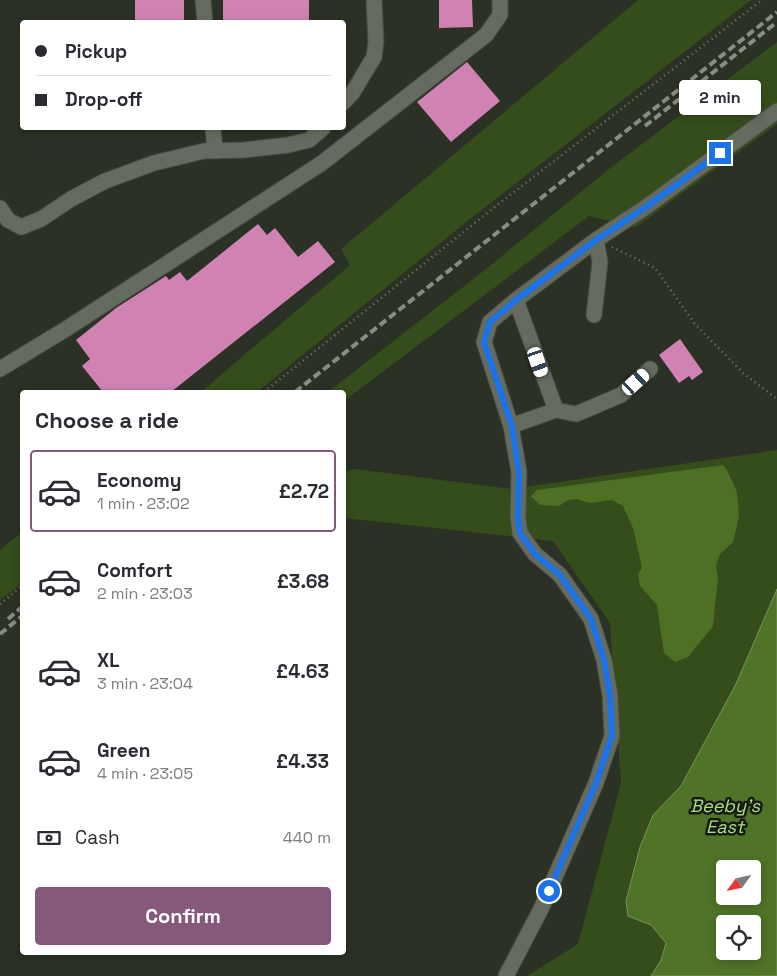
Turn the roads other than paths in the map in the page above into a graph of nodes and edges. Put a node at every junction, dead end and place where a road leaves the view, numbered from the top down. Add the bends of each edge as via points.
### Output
1 (203, 0) edge
2 (374, 0) edge
3 (500, 0) edge
4 (205, 20) edge
5 (346, 100) edge
6 (777, 111) edge
7 (213, 130) edge
8 (321, 130) edge
9 (215, 151) junction
10 (0, 208) edge
11 (596, 240) junction
12 (516, 300) junction
13 (594, 315) dead end
14 (0, 369) edge
15 (650, 369) dead end
16 (556, 410) junction
17 (512, 426) junction
18 (506, 976) edge

1 - 4 lane
2 - 5 lane via 374,57
3 - 14 lane via 500,15 486,35 322,163
6 - 11 lane
7 - 9 lane
8 - 9 lane via 309,140
9 - 10 lane via 154,163 105,181 42,219 21,227 8,220
11 - 12 lane
11 - 13 lane via 600,262
12 - 16 lane
12 - 17 lane via 490,322 484,342
15 - 16 lane via 621,395 576,414
16 - 17 lane
17 - 18 lane via 519,472 520,533 535,554 560,575 591,619 604,660 612,736 596,783 545,900

